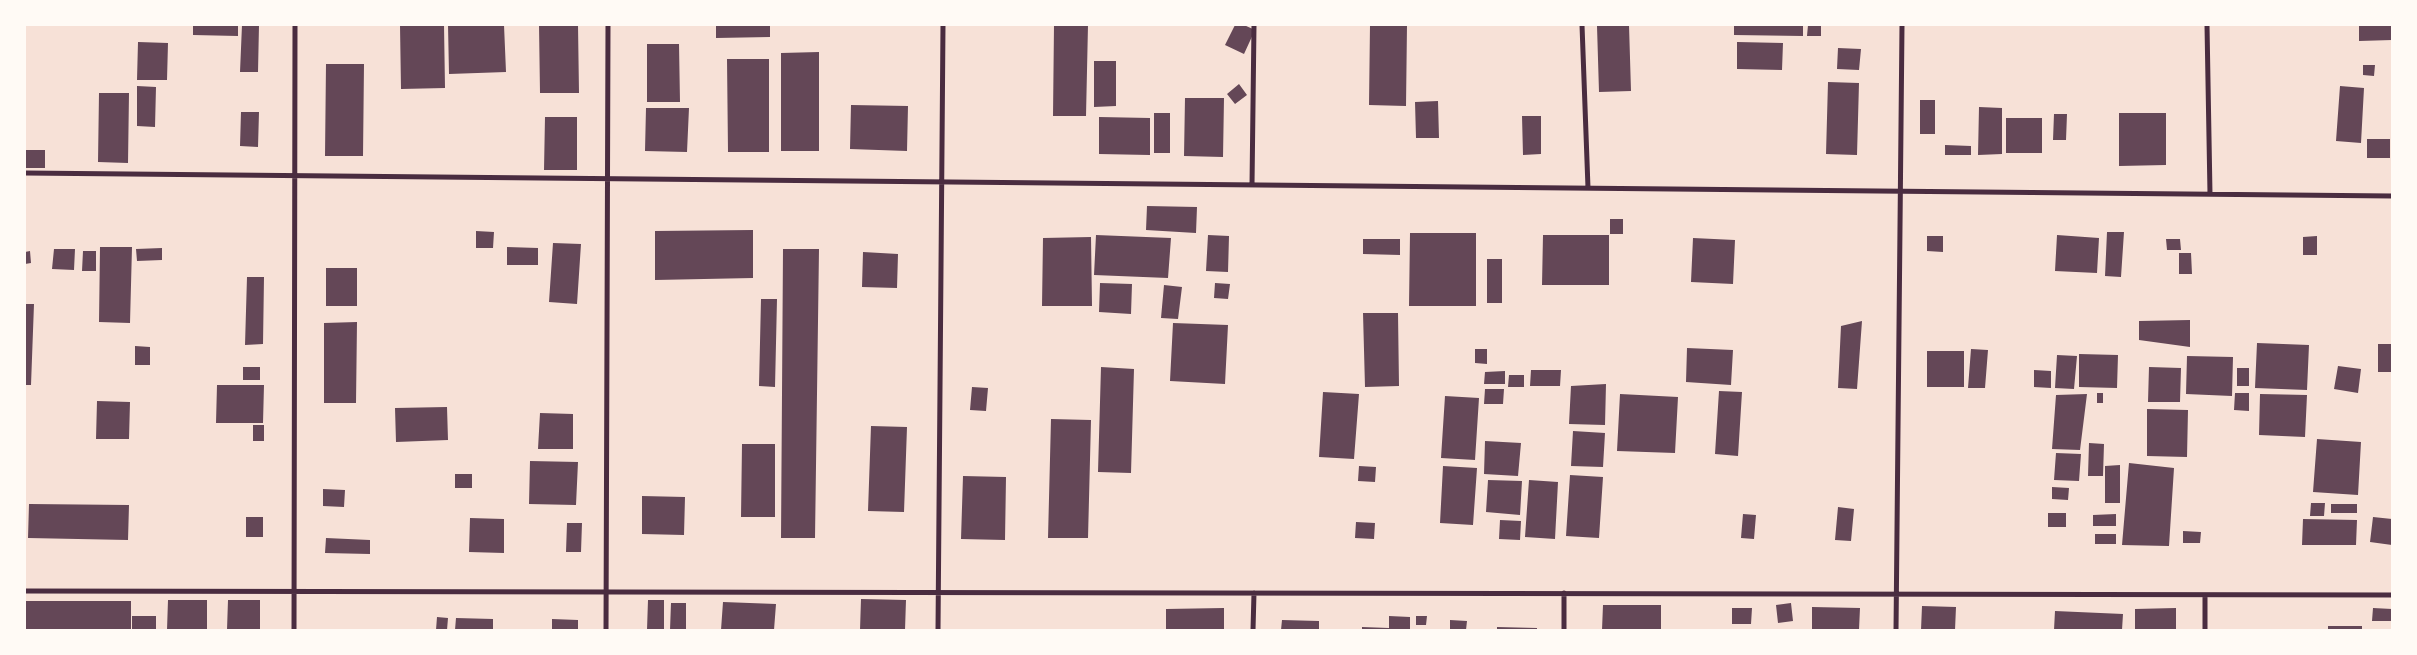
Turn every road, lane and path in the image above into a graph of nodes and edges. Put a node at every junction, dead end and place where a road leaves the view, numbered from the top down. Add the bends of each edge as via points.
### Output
1 (295, 25) edge
2 (608, 25) edge
3 (943, 25) edge
4 (1254, 25) edge
5 (1582, 25) edge
6 (1902, 25) edge
7 (2207, 25) edge
8 (25, 173) edge
9 (294, 176) junction
10 (608, 179) junction
11 (943, 182) junction
12 (1252, 185) junction
13 (1588, 188) junction
14 (1900, 192) junction
15 (2210, 194) junction
16 (2392, 196) edge
17 (25, 591) edge
18 (293, 592) junction
19 (605, 592) junction
20 (939, 592) junction
21 (1254, 593) junction
22 (1564, 594) junction
23 (1896, 594) junction
24 (2205, 595) junction
25 (2392, 595) edge
26 (294, 630) edge
27 (606, 630) edge
28 (938, 630) edge
29 (1254, 630) edge
30 (1564, 630) edge
31 (1896, 630) edge
32 (2205, 630) edge

1 - 9 street
2 - 10 street
3 - 11 street
4 - 12 street
5 - 13 street
6 - 14 street
7 - 15 street
8 - 9 street
9 - 10 street
9 - 18 street
10 - 11 street
10 - 19 street
11 - 12 street
11 - 20 street
12 - 13 street
13 - 14 street
14 - 15 street
14 - 23 street
15 - 16 street
17 - 18 street
18 - 19 street
18 - 26 street
19 - 20 street
19 - 27 street
20 - 21 street
20 - 28 street
21 - 22 street
21 - 29 street
22 - 23 street
22 - 30 street
23 - 24 street
23 - 31 street
24 - 25 street
24 - 32 street

